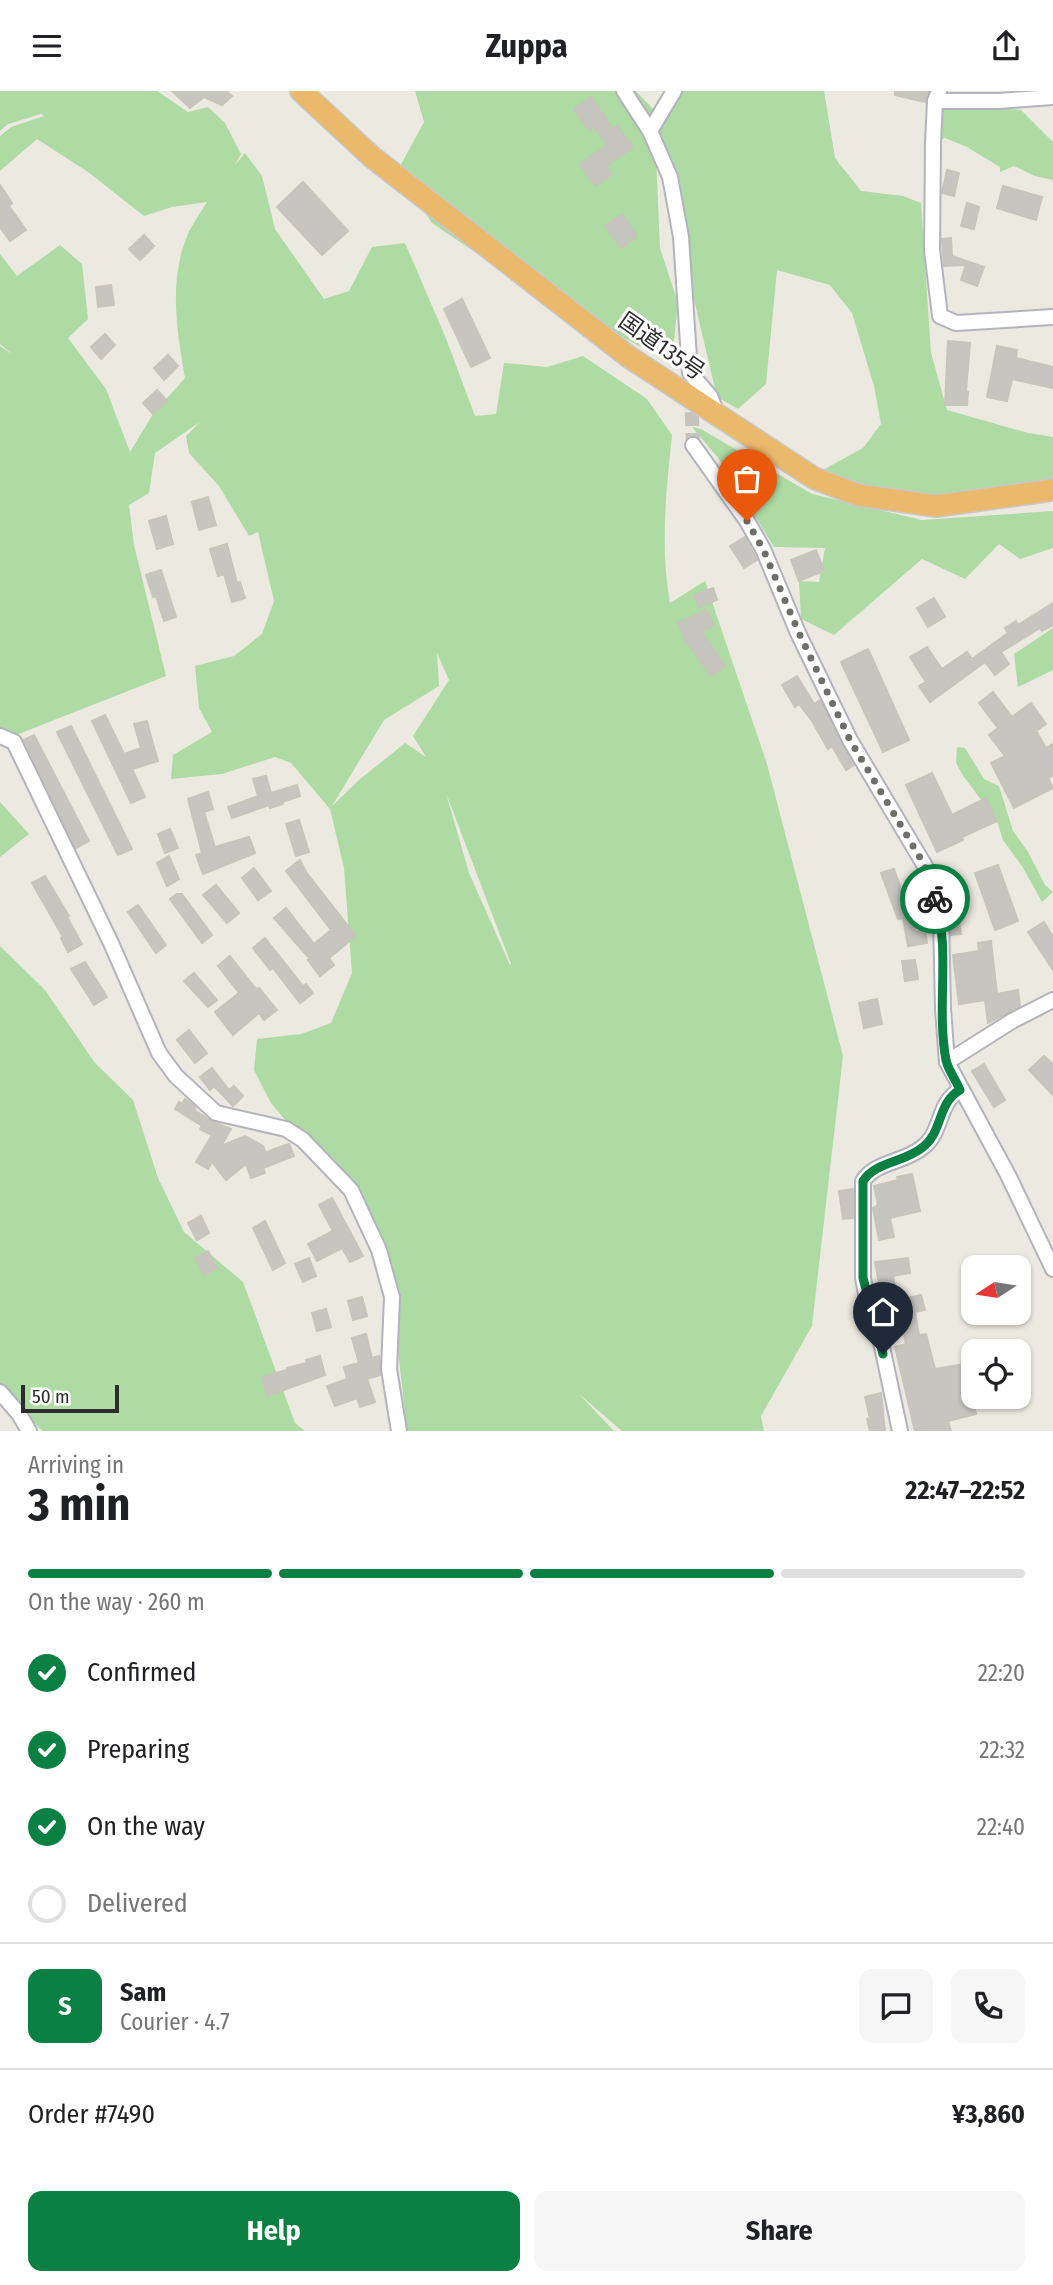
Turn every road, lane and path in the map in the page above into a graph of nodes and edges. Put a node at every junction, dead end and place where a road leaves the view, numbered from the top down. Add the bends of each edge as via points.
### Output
1 (301, 91) edge
2 (624, 91) edge
3 (674, 91) edge
4 (937, 96) edge
5 (1053, 97) edge
6 (650, 131) junction
7 (1053, 317) edge
8 (716, 414) junction
9 (693, 445) tunnel mouth
10 (1053, 490) edge
11 (0, 736) edge
12 (1053, 1000) edge
13 (947, 1062) junction
14 (960, 1090) junction
15 (1053, 1269) edge
16 (0, 1392) edge
17 (29, 1431) edge
18 (399, 1431) edge
19 (900, 1431) edge

1 - 8 highway, 国道135号 via 372,157 586,324
2 - 6 street
3 - 6 street
4 - 5 street
4 - 7 street via 932,250 940,316 956,323
6 - 8 street via 670,177 681,237 690,373 709,396
8 - 10 highway, 国道135号 via 814,478 858,495 936,506
9 - 13 street via 763,549 850,740 925,866 941,918
11 - 18 street via 13,742 159,1053 176,1076 216,1113 286,1129 303,1140 351,1190 379,1250 392,1297 389,1370
12 - 13 street
13 - 14 street
14 - 15 street
14 - 19 street via 949,1096 925,1146 870,1170 863,1181 863,1278
16 - 17 street

